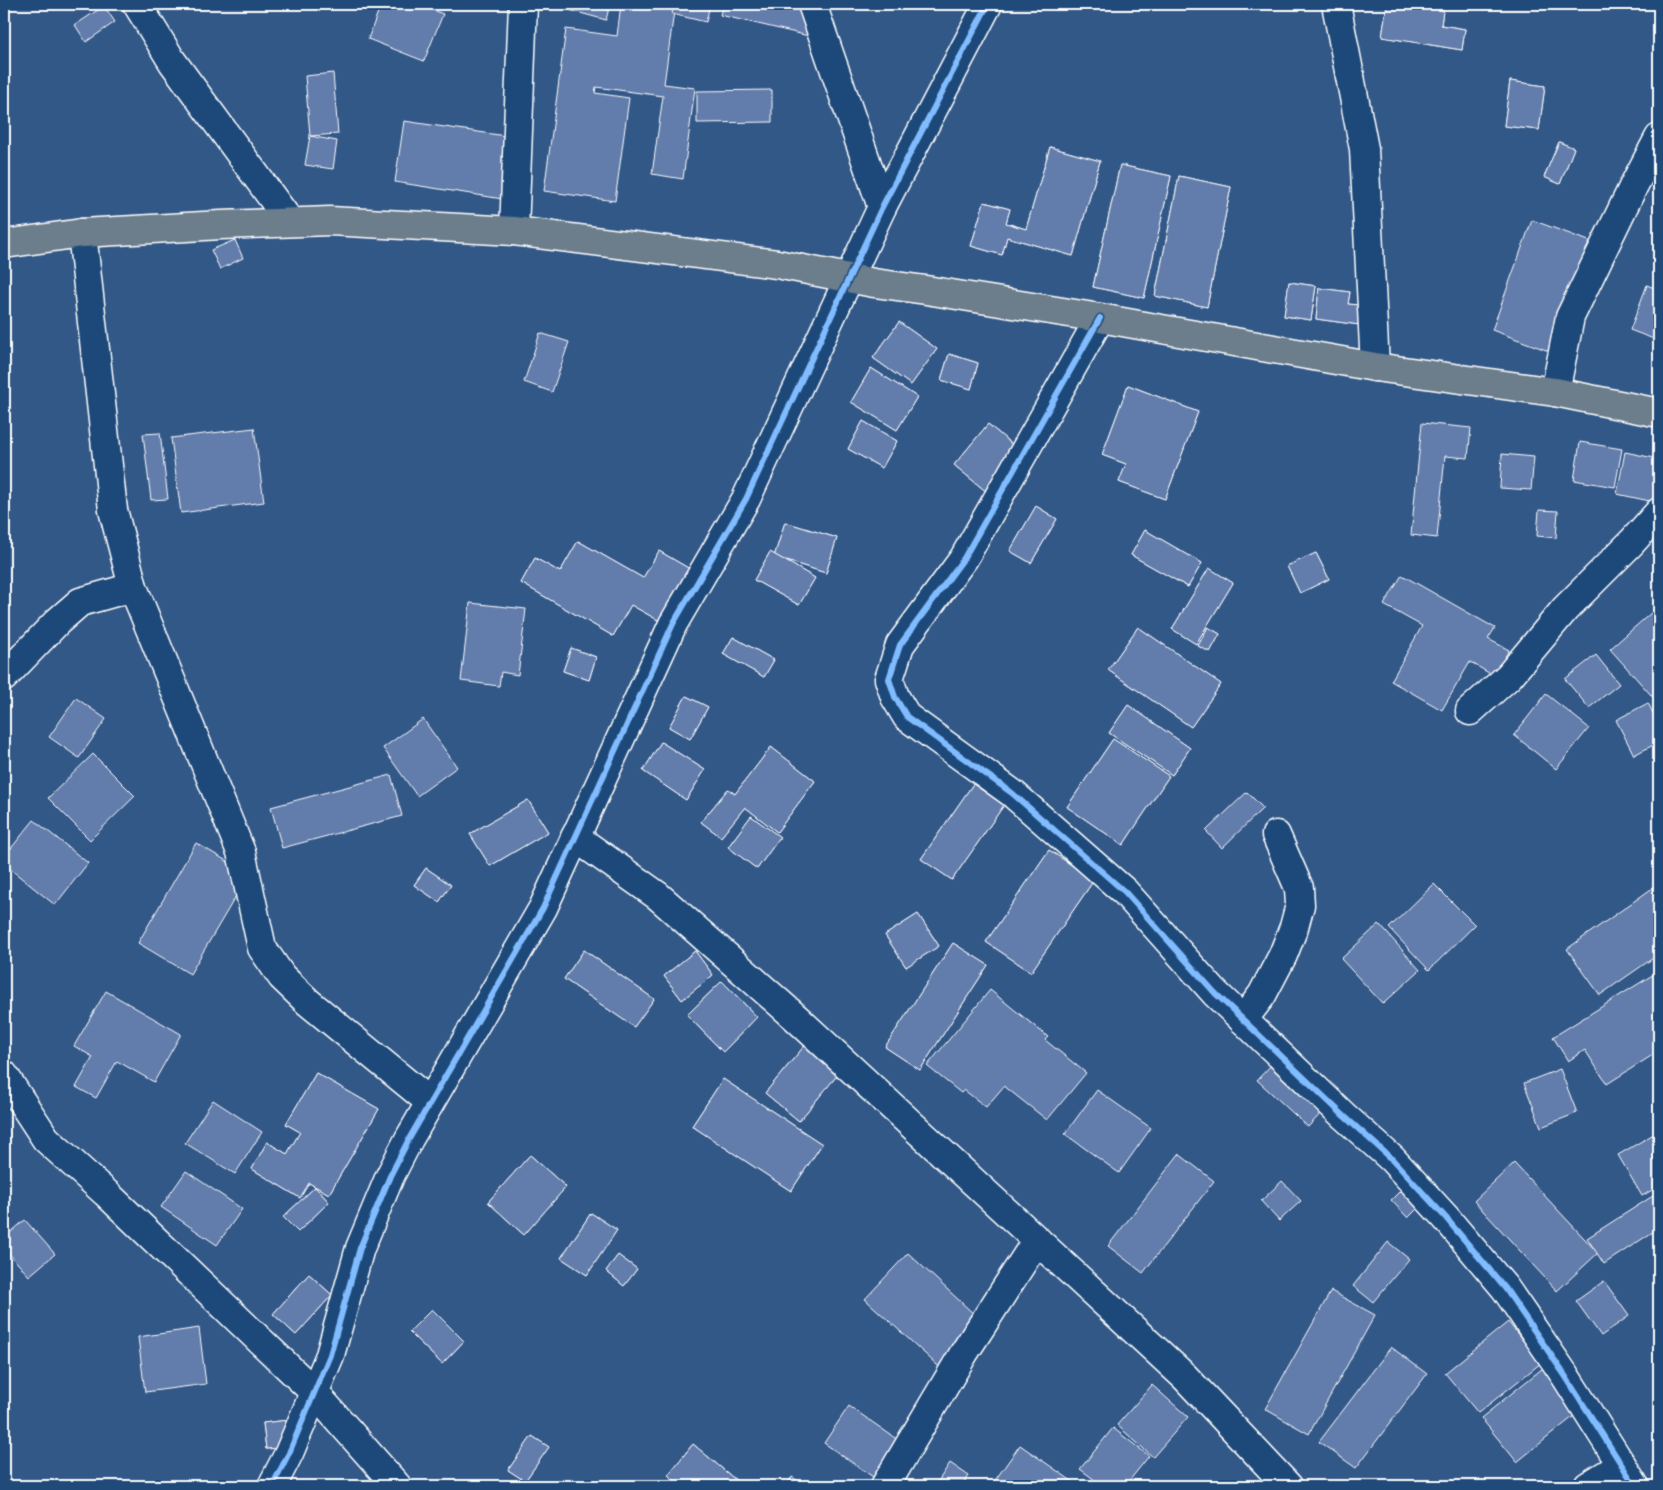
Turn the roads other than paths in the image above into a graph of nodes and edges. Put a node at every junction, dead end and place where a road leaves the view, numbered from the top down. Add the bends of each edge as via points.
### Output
1 (136, 4) edge
2 (523, 4) edge
3 (812, 4) edge
4 (988, 4) edge
5 (1336, 4) edge
6 (1659, 138) edge
7 (882, 206) junction
8 (290, 222) junction
9 (514, 231) junction
10 (82, 234) junction
11 (4, 244) edge
12 (850, 277) junction
13 (1100, 318) junction
14 (1375, 367) junction
15 (1556, 392) junction
16 (1659, 414) edge
17 (1659, 512) edge
18 (133, 587) junction
19 (4, 677) edge
20 (1470, 711) dead end
21 (1276, 835) dead end
22 (575, 837) junction
23 (1243, 1020) junction
24 (4, 1075) edge
25 (430, 1102) junction
26 (1037, 1240) junction
27 (314, 1392) junction
28 (1628, 1475) edge
29 (272, 1486) edge
30 (397, 1486) edge
31 (885, 1486) edge
32 (1288, 1486) edge
33 (1588, 1486) edge

1 - 8 street via 172,61
2 - 9 street
3 - 7 street
4 - 7 street
5 - 14 street via 1364,149
6 - 15 street via 1570,317
7 - 12 street
8 - 9 main road via 330,221
8 - 10 main road
9 - 12 main road via 777,264
10 - 11 main road
10 - 18 street via 113,510
12 - 13 main road
12 - 22 street via 746,499 673,624
13 - 14 main road
13 - 23 street via 964,558 900,645 888,679 894,697 907,717 1012,793 1125,892
14 - 15 main road
15 - 16 main road
17 - 20 street via 1564,609 1509,676
18 - 19 street via 80,602
18 - 25 street via 241,852 262,948 282,977 308,1002
21 - 23 street via 1299,888 1300,905 1283,956 1262,995
22 - 25 street via 543,908
22 - 26 street via 658,896 793,1015
23 - 28 street via 1392,1159 1446,1218 1505,1288
24 - 27 street via 46,1139
25 - 27 street via 390,1176 360,1248 330,1355
26 - 31 street via 964,1353
26 - 32 street via 1185,1377
27 - 29 street
27 - 30 street
28 - 33 street

